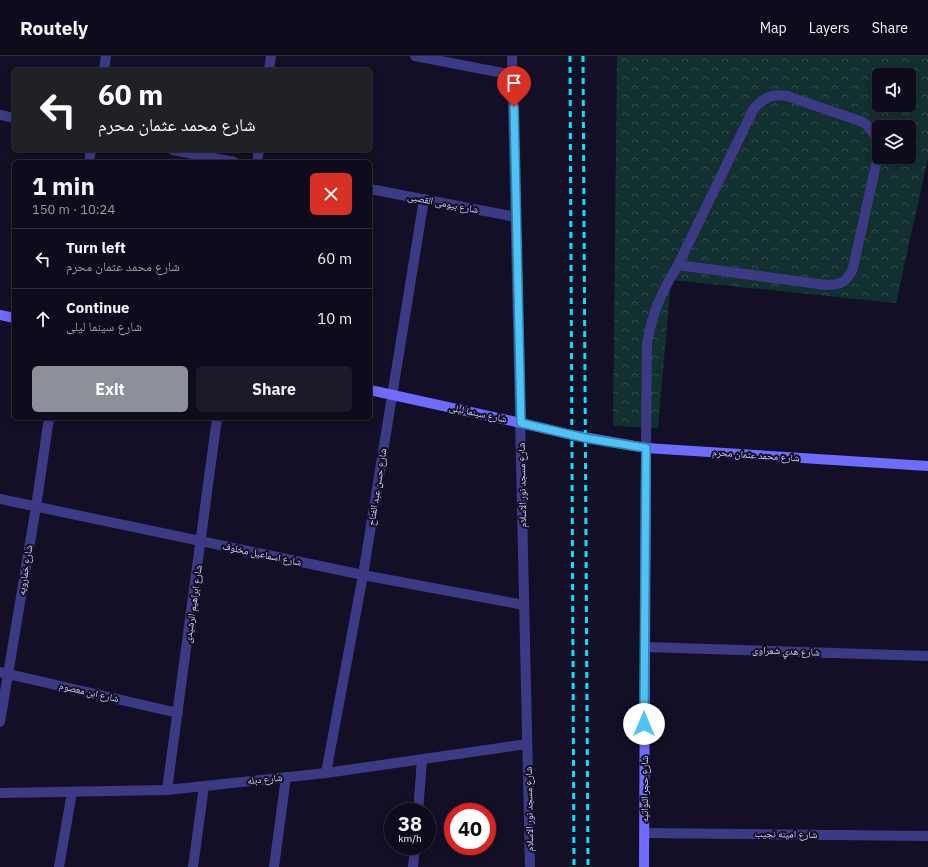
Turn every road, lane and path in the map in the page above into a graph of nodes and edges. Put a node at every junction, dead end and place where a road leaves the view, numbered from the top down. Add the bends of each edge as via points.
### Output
1 (106, 56) edge
2 (271, 56) edge
3 (415, 56) edge
4 (512, 56) edge
5 (104, 68) edge
6 (270, 68) edge
7 (513, 75) junction
8 (0, 115) edge
9 (12, 118) edge
10 (183, 152) edge
11 (224, 160) edge
12 (372, 189) edge
13 (424, 199) junction
14 (516, 217) junction
15 (678, 265) junction
16 (0, 315) edge
17 (12, 318) edge
18 (372, 390) edge
19 (392, 394) junction
20 (49, 420) edge
21 (217, 420) edge
22 (521, 423) junction
23 (585, 438) joint
24 (646, 448) junction
25 (928, 466) edge
26 (0, 499) edge
27 (36, 507) junction
28 (201, 541) junction
29 (363, 575) junction
30 (524, 605) junction
31 (645, 647) junction
32 (928, 656) edge
33 (4, 673) edge
34 (178, 713) junction
35 (0, 722) edge
36 (527, 744) junction
37 (422, 759) junction
38 (326, 773) junction
39 (286, 777) junction
40 (204, 786) junction
41 (167, 790) junction
42 (72, 792) junction
43 (0, 794) edge
44 (419, 803) edge
45 (644, 833) junction
46 (928, 836) edge
47 (414, 855) edge
48 (59, 867) edge
49 (193, 867) edge
50 (274, 867) edge
51 (413, 867) edge
52 (530, 867) edge
53 (644, 867) edge

1 - 5 street
2 - 6 street
3 - 7 street
4 - 7 street, شارع مسجد نور الاسلام
7 - 14 street, شارع مسجد نور الاسلام
8 - 9 street
10 - 11 street
12 - 13 street, شارع بيومى القصبى
13 - 14 street, شارع بيومى القصبى
13 - 19 street, شارع حسن عبد الفتاح
14 - 22 street, شارع مسجد نور الاسلام
15 - 15 street via 826,285 840,284 846,280 853,268 879,150 873,131 863,122 788,96 771,96 764,99 753,110
15 - 24 street via 654,310 647,344
16 - 17 street
18 - 19 street, شارع سينما ليلى
19 - 22 street, شارع سينما ليلى
19 - 29 street, شارع حسن عبد الفتاح
20 - 27 street, شارع خمارويه
21 - 28 street, شارع ابراهيم الرشيدى
22 - 23 street, شارع سينما ليلى
22 - 30 street, شارع مسجد نور الاسلام
23 - 24 street, شارع محمد عثمان محرم
24 - 25 street, شارع محمد عثمان محرم
24 - 31 street, شارع حجر النواتيه
26 - 27 street, شارع اسماعيل مخلوف
27 - 28 street, شارع اسماعيل مخلوف
27 - 33 street, شارع خمارويه
28 - 29 street, شارع اسماعيل مخلوف
28 - 34 street, شارع ابراهيم الرشيدى
29 - 30 street, شارع اسماعيل مخلوف
29 - 38 street, شارع حسن عبد الفتاح
30 - 36 street, شارع مسجد نور الاسلام
31 - 32 street, شارع هدي شعراوى
31 - 45 street, شارع حجر النواتيه
33 - 34 street, شارع ابن معصوم
33 - 35 street, شارع خمارويه
34 - 41 street, شارع ابراهيم الرشيدى
36 - 37 street, شارع دبله
36 - 52 street, شارع مسجد نور الاسلام
37 - 38 street, شارع دبله
37 - 44 street
38 - 39 street, شارع دبله
39 - 40 street, شارع دبله
39 - 50 street
40 - 41 street, شارع دبله
40 - 49 street
41 - 42 street, شارع دبله
42 - 43 street, شارع دبله
42 - 48 street
45 - 46 street, شارع امينه نجيب
45 - 53 street, شارع حجر النواتيه
47 - 51 street

